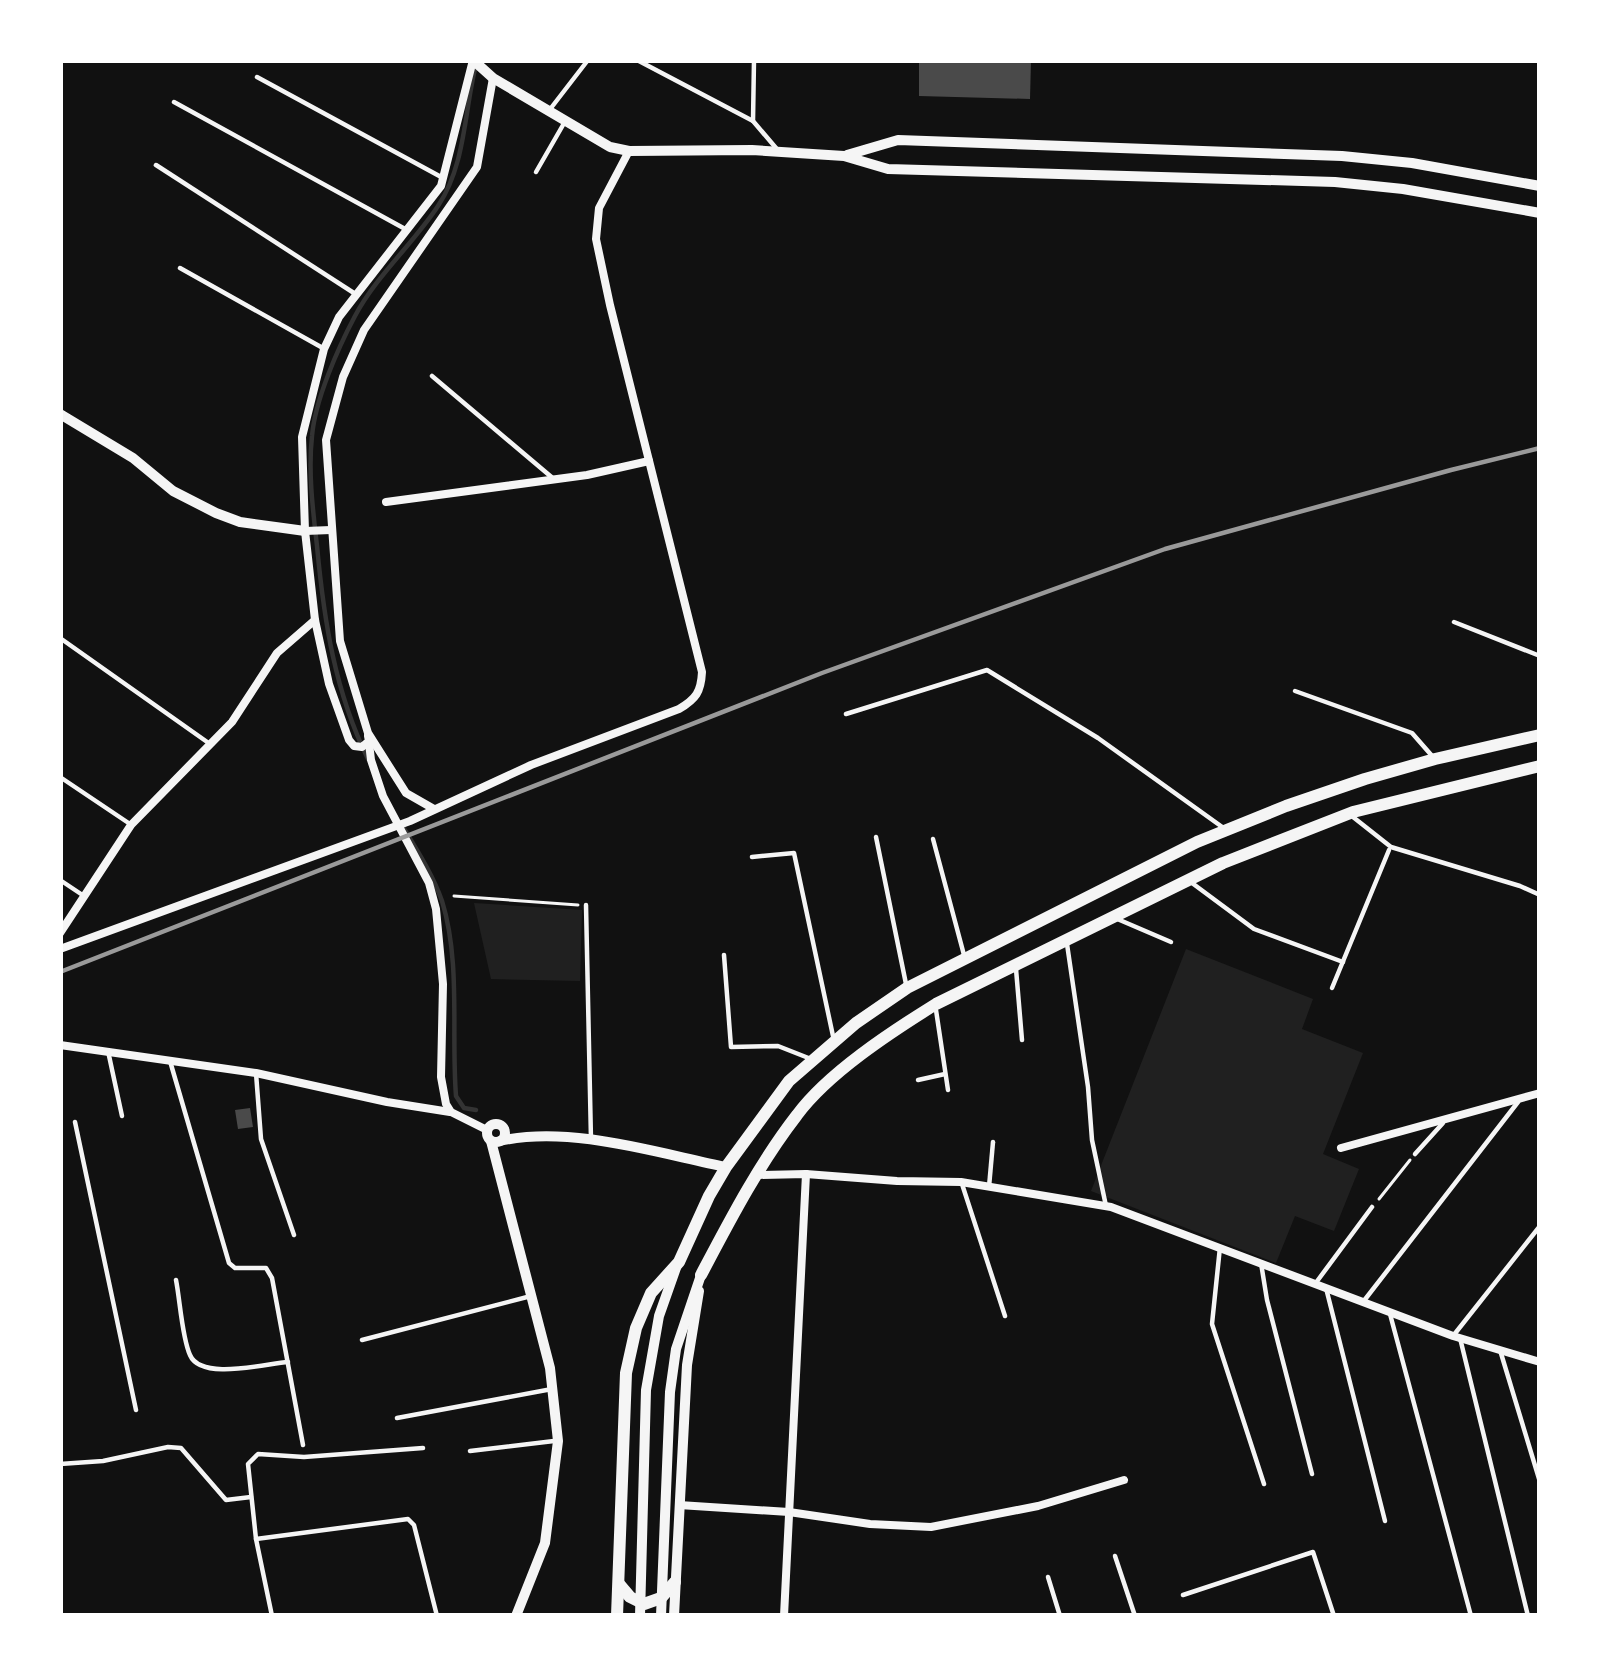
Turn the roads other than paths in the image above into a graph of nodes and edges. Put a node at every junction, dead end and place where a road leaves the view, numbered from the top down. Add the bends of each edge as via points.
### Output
1 (588, 60) edge
2 (637, 60) edge
3 (754, 60) edge
4 (475, 61) edge
5 (257, 77) dead end
6 (493, 78) junction
7 (174, 102) dead end
8 (550, 111) junction
9 (566, 121) junction
10 (753, 121) junction
11 (629, 152) junction
12 (780, 152) junction
13 (844, 156) junction
14 (1412, 163) junction
15 (156, 165) dead end
16 (536, 172) dead end
17 (442, 178) junction
18 (1540, 186) edge
19 (1402, 189) junction
20 (1540, 213) edge
21 (407, 230) junction
22 (180, 268) dead end
23 (357, 295) junction
24 (324, 349) junction
25 (432, 376) dead end
26 (60, 414) edge
27 (649, 461) junction
28 (555, 480) junction
29 (386, 502) dead end
30 (331, 530) junction
31 (305, 531) junction
32 (315, 620) junction
33 (1454, 622) dead end
34 (60, 638) edge
35 (1540, 656) edge
36 (1295, 691) dead end
37 (846, 714) dead end
38 (1540, 735) edge
39 (368, 737) junction
40 (210, 743) junction
41 (1435, 758) junction
42 (1540, 766) edge
43 (60, 777) edge
44 (436, 809) junction
45 (1348, 814) junction
46 (131, 824) junction
47 (1226, 829) junction
48 (875, 837) dead end
49 (933, 839) dead end
50 (1390, 847) junction
51 (752, 857) dead end
52 (60, 880) edge
53 (1187, 880) junction
54 (1540, 895) edge
55 (84, 896) junction
56 (586, 905) road end
57 (1112, 916) junction
58 (60, 933) edge
59 (1066, 939) junction
60 (1171, 942) dead end
61 (60, 950) edge
62 (724, 956) dead end
63 (965, 957) junction
64 (1343, 962) junction
65 (1015, 964) junction
66 (907, 988) junction
67 (1332, 988) dead end
68 (936, 1004) junction
69 (1022, 1040) dead end
70 (834, 1042) junction
71 (60, 1045) edge
72 (108, 1051) junction
73 (170, 1060) junction
74 (814, 1060) junction
75 (256, 1073) junction
76 (945, 1074) junction
77 (918, 1080) dead end
78 (948, 1090) dead end
79 (1540, 1093) edge
80 (1522, 1098) junction
81 (452, 1112) junction
82 (122, 1116) dead end
83 (1447, 1119) junction
84 (75, 1122) dead end
85 (493, 1137) junction
86 (550, 1137) junction
87 (591, 1140) junction
88 (993, 1142) dead end
89 (1341, 1148) dead end
90 (1415, 1154) road end
91 (726, 1167) junction
92 (806, 1174) junction
93 (756, 1175) junction
94 (962, 1182) junction
95 (989, 1187) junction
96 (1106, 1205) junction
97 (1372, 1207) road end
98 (1540, 1226) edge
99 (294, 1235) dead end
100 (1220, 1247) junction
101 (679, 1262) junction
102 (1262, 1263) junction
103 (701, 1275) junction
104 (176, 1280) dead end
105 (1315, 1284) junction
106 (1326, 1288) junction
107 (531, 1296) junction
108 (1364, 1302) junction
109 (1389, 1312) junction
110 (1005, 1316) dead end
111 (1456, 1337) junction
112 (362, 1340) dead end
113 (1500, 1350) junction
114 (288, 1362) junction
115 (1540, 1362) edge
116 (552, 1389) junction
117 (136, 1410) dead end
118 (397, 1418) dead end
119 (558, 1441) junction
120 (303, 1445) dead end
121 (423, 1448) dead end
122 (470, 1450) dead end
123 (60, 1464) edge
124 (1312, 1474) dead end
125 (1124, 1480) dead end
126 (1540, 1482) edge
127 (1264, 1484) dead end
128 (251, 1497) junction
129 (679, 1505) junction
130 (790, 1512) junction
131 (1385, 1521) dead end
132 (256, 1539) junction
133 (1115, 1556) dead end
134 (1048, 1577) dead end
135 (676, 1582) junction
136 (618, 1583) junction
137 (1183, 1595) dead end
138 (661, 1598) junction
139 (272, 1616) edge
140 (437, 1616) edge
141 (516, 1616) edge
142 (617, 1616) edge
143 (640, 1616) edge
144 (661, 1616) edge
145 (674, 1616) edge
146 (784, 1616) edge
147 (1060, 1616) edge
148 (1135, 1616) edge
149 (1334, 1616) edge
150 (1471, 1616) edge
151 (1528, 1616) edge

1 - 8 lane
2 - 10 lane
3 - 10 lane
4 - 6 street
4 - 17 street
5 - 17 lane
6 - 8 street
6 - 30 street via 477,167 364,330 343,377 326,440
7 - 21 lane
8 - 9 street
9 - 11 street
9 - 16 lane
10 - 12 lane
11 - 12 street
11 - 27 street via 599,208 596,238
12 - 13 street
13 - 14 street via 898,140
13 - 19 street via 888,170
14 - 18 street
14 - 19 street
15 - 23 lane
17 - 21 street
19 - 20 street
21 - 23 street
22 - 24 lane
23 - 24 street
24 - 31 street via 302,436
25 - 28 lane
26 - 31 street via 216,513
27 - 28 street
27 - 44 street via 702,672 695,699
28 - 29 street
30 - 31 street
30 - 39 street via 340,641
31 - 32 street
32 - 39 street via 350,740 358,747
32 - 40 street via 277,652
33 - 35 lane
34 - 40 lane
36 - 41 lane via 1412,733
37 - 47 lane via 987,670
38 - 41 main road
39 - 44 street via 406,793
39 - 81 street via 383,796 436,909 442,1077
40 - 46 street
41 - 47 main road
42 - 45 main road
43 - 46 lane
44 - 61 street
45 - 50 lane
45 - 53 main road
46 - 55 street
47 - 63 main road
48 - 66 lane
49 - 63 lane
50 - 54 lane
50 - 64 lane
51 - 70 lane via 794,853
52 - 55 lane
53 - 57 main road
53 - 64 lane via 1255,929
55 - 58 street
56 - 87 lane
57 - 59 main road
57 - 60 lane
59 - 65 main road
59 - 96 lane
62 - 74 lane via 731,1047 778,1046
63 - 66 main road
64 - 67 lane
65 - 68 main road
65 - 69 lane
66 - 70 main road
68 - 76 lane
68 - 93 main road via 799,1111
70 - 74 main road
71 - 72 street
72 - 73 street
72 - 82 lane
73 - 75 street
73 - 114 lane via 229,1263 269,1271
74 - 91 main road
75 - 81 street
75 - 99 lane via 261,1139
76 - 77 lane
76 - 78 lane
79 - 80 street
80 - 83 street
80 - 108 lane
81 - 85 street
83 - 89 street
83 - 90 lane
84 - 117 lane
85 - 86 street
85 - 86 street via 494,1124
85 - 107 street
86 - 87 street
87 - 91 street
88 - 95 lane
91 - 101 main road
92 - 93 street
92 - 94 street
92 - 130 street
93 - 103 main road
94 - 95 street
94 - 110 lane
95 - 96 street
96 - 100 street
97 - 105 lane
98 - 111 lane
100 - 102 street
100 - 127 lane via 1212,1324
101 - 136 main road via 651,1293 626,1373
101 - 143 street via 646,1390
102 - 105 street
102 - 124 lane
103 - 129 street
103 - 138 street via 670,1392
104 - 114 lane via 190,1357 199,1366
105 - 106 street
106 - 108 street
106 - 131 lane
107 - 112 lane
107 - 116 street
108 - 109 street
109 - 111 street
109 - 150 lane
111 - 113 street
111 - 151 lane
113 - 115 street
113 - 126 lane
114 - 120 lane
116 - 118 lane
116 - 119 street
119 - 122 lane
119 - 141 street via 545,1543
121 - 128 lane via 258,1454 248,1464
123 - 128 lane via 181,1448 226,1500
125 - 130 street via 931,1527
128 - 132 lane
129 - 130 street
129 - 135 street
130 - 146 street
132 - 139 lane
132 - 140 lane via 408,1519
133 - 148 lane
134 - 147 lane
135 - 138 main road
135 - 145 street
136 - 138 main road via 644,1604
136 - 142 main road
137 - 149 lane via 1313,1552
138 - 144 street

